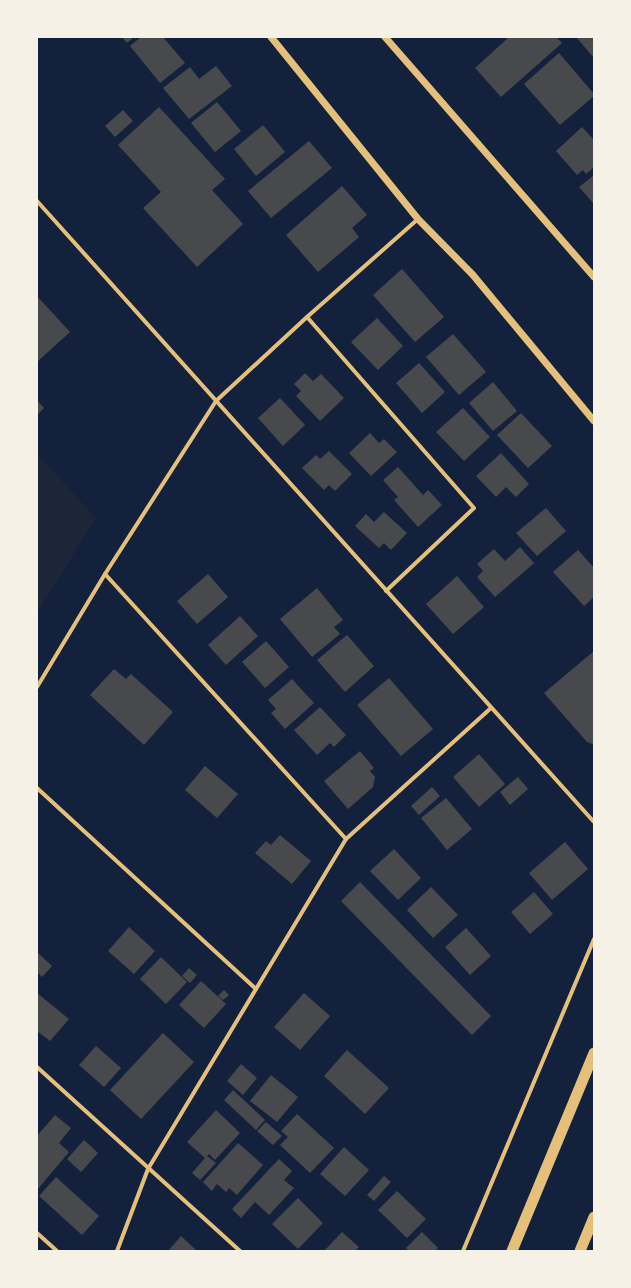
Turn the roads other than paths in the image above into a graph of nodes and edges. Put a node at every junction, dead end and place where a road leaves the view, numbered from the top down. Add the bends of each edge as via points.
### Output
1 (271, 37) edge
2 (385, 37) edge
3 (37, 201) edge
4 (418, 219) junction
5 (594, 277) edge
6 (307, 317) junction
7 (216, 401) junction
8 (594, 420) edge
9 (106, 574) junction
10 (386, 591) junction
11 (37, 687) edge
12 (491, 708) junction
13 (37, 788) edge
14 (594, 822) edge
15 (346, 838) junction
16 (594, 938) edge
17 (256, 989) junction
18 (594, 1053) edge
19 (37, 1067) edge
20 (148, 1169) junction
21 (594, 1217) edge
22 (37, 1233) edge
23 (57, 1251) edge
24 (117, 1251) edge
25 (240, 1251) edge
26 (463, 1251) edge
27 (512, 1251) edge
28 (580, 1251) edge

1 - 4 street
2 - 5 street
3 - 7 street
4 - 6 street
4 - 8 street via 473,275
6 - 7 street
6 - 10 street via 474,508
7 - 9 street
7 - 10 street
9 - 11 street
9 - 15 street
10 - 12 street
12 - 14 street
12 - 15 street
13 - 17 street
15 - 17 street
16 - 26 street
17 - 20 street
18 - 27 highway
19 - 20 street
20 - 24 street
20 - 25 street
21 - 28 highway
22 - 23 street

